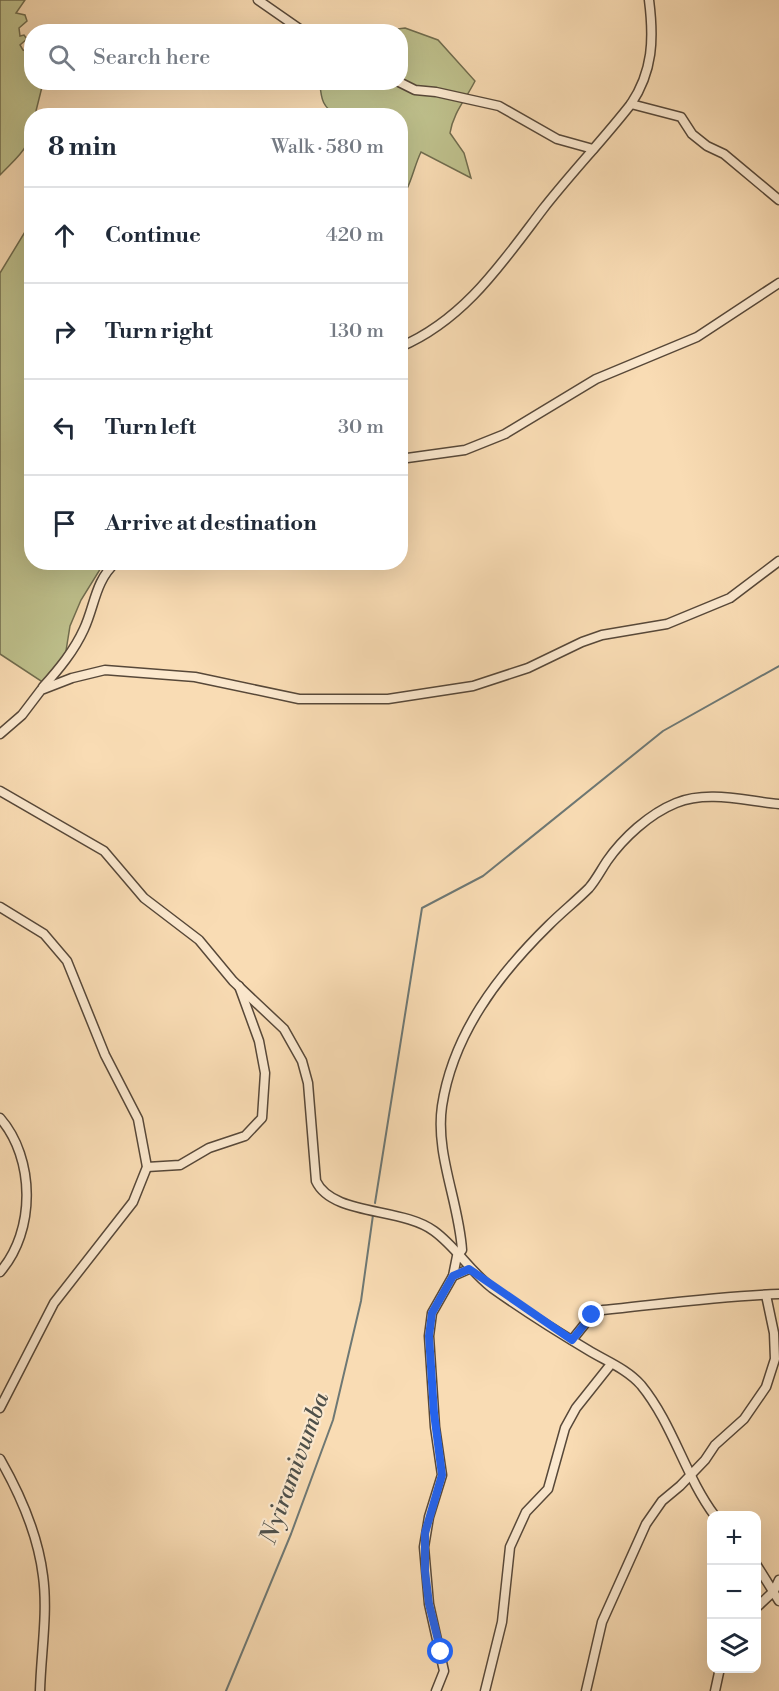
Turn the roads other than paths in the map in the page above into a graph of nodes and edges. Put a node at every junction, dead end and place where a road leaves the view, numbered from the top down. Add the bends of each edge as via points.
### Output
1 (258, 0) edge
2 (649, 0) edge
3 (292, 24) edge
4 (408, 86) edge
5 (631, 104) junction
6 (593, 149) junction
7 (779, 200) edge
8 (779, 284) edge
9 (408, 343) edge
10 (408, 458) edge
11 (779, 561) edge
12 (109, 570) edge
13 (41, 690) junction
14 (0, 734) edge
15 (0, 791) edge
16 (779, 804) edge
17 (0, 907) edge
18 (239, 986) junction
19 (0, 1118) edge
20 (147, 1167) junction
21 (458, 1256) junction
22 (469, 1269) junction
23 (0, 1272) edge
24 (453, 1276) junction
25 (766, 1294) junction
26 (779, 1294) edge
27 (572, 1340) junction
28 (611, 1364) junction
29 (0, 1408) edge
30 (0, 1459) edge
31 (691, 1475) junction
32 (713, 1511) edge
33 (757, 1565) edge
34 (779, 1580) edge
35 (774, 1591) junction
36 (779, 1602) edge
37 (761, 1603) edge
38 (719, 1673) edge
39 (40, 1691) edge
40 (436, 1691) edge
41 (485, 1691) edge
42 (586, 1691) edge
43 (715, 1691) edge

1 - 3 street
2 - 5 street via 652,53 642,88
4 - 6 street via 499,106 557,139
5 - 6 street
5 - 7 street via 681,117 692,134 724,154
6 - 9 street via 487,282 432,332
8 - 10 street via 697,337 596,379 506,434 465,450
11 - 13 street via 729,598 667,624 602,635 513,674 441,692 372,700 299,699 195,677 124,670 105,670
12 - 13 street via 98,584 80,638
13 - 14 street via 22,715
15 - 18 street via 104,851 144,898 206,948
16 - 21 street via 703,797 662,810 619,847 589,887 494,987 459,1047 442,1106 445,1160 462,1244
17 - 20 street via 44,934 67,961 105,1055 138,1119
18 - 20 street via 266,1073 262,1118 245,1136 209,1148 185,1162
18 - 21 street via 284,1029 302,1061 310,1095 316,1181 321,1189 343,1204 377,1209 423,1225
19 - 23 street via 17,1142 26,1178 21,1235 12,1258
20 - 29 street via 127,1211 54,1302
21 - 22 street
21 - 24 street
22 - 24 street
22 - 27 street
24 - 40 street via 432,1313 429,1336 442,1467 424,1547 429,1604 444,1671
25 - 26 street
25 - 27 street via 603,1310 592,1315
25 - 31 street via 775,1359 766,1387 744,1419 715,1445
27 - 28 street
28 - 31 street via 633,1377 654,1402
28 - 41 street via 576,1408 565,1428 548,1489 526,1512 510,1547 502,1622
30 - 39 street via 28,1520 43,1575
31 - 32 street
31 - 42 street via 662,1501 638,1539 602,1622
33 - 35 street
34 - 35 street
35 - 36 street
35 - 37 street
38 - 43 street

